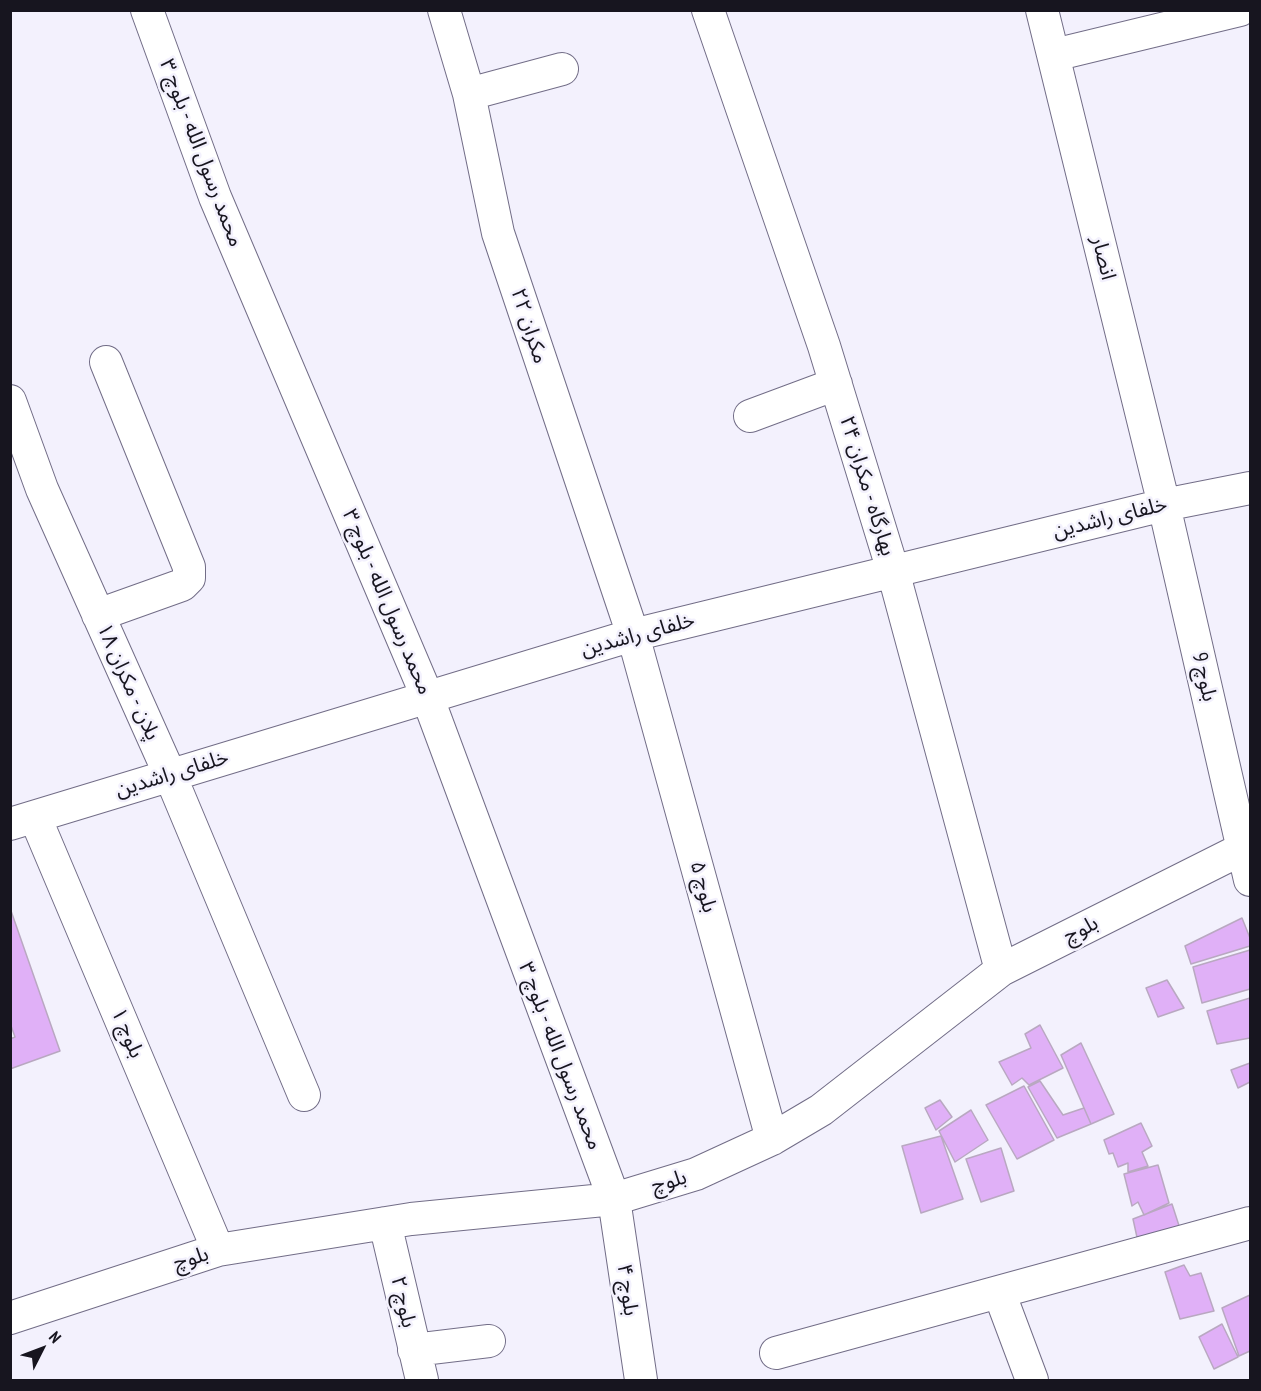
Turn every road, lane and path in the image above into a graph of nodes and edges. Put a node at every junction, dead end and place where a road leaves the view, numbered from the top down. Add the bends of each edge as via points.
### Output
1 (147, 10) edge
2 (444, 10) edge
3 (708, 10) edge
4 (1042, 10) edge
5 (1240, 10) edge
6 (1054, 55) junction
7 (562, 69) dead end
8 (469, 94) junction
9 (106, 362) dead end
10 (836, 384) junction
11 (10, 401) edge
12 (750, 416) dead end
13 (1251, 488) edge
14 (1164, 505) junction
15 (893, 571) junction
16 (98, 615) junction
17 (633, 635) junction
18 (427, 696) junction
19 (170, 775) junction
20 (23, 821) edge
21 (1247, 847) edge
22 (1251, 880) edge
23 (1001, 970) junction
24 (304, 1095) dead end
25 (772, 1139) junction
26 (614, 1199) junction
27 (385, 1223) junction
28 (1251, 1223) edge
29 (218, 1250) junction
30 (999, 1292) junction
31 (10, 1318) edge
32 (489, 1341) dead end
33 (414, 1350) junction
34 (776, 1353) dead end
35 (422, 1380) edge
36 (641, 1380) edge
37 (1032, 1380) edge

1 - 18 street, محمد رسول الله - بلوچ ۳ via 215,197
2 - 8 street, مکران ۲۲
3 - 10 street, بهارگاه - مکران ۲۴
4 - 6 street, انصار
5 - 6 street
6 - 14 street, انصار
7 - 8 street
8 - 17 street, مکران ۲۲ via 498,233
9 - 16 street via 189,567 189,578 182,585
10 - 12 street
10 - 15 street, بهارگاه - مکران ۲۴
11 - 16 street, پلان - مکران ۱۸ via 42,489
13 - 14 street, خلفای راشدین
14 - 15 street, خلفای راشدین
14 - 21 street, بلوچ 9
15 - 17 street, خلفای راشدین
15 - 23 street, بهارگاه - مکران ۲۴
16 - 19 street, پلان - مکران ۱۸
17 - 18 street, خلفای راشدین
17 - 25 street, بلوچ ۵
18 - 19 street, خلفای راشدین
18 - 26 street, محمد رسول الله - بلوچ ۳
19 - 20 street, خلفای راشدین
19 - 24 street, پلان - مکران ۱۸
20 - 29 street, بلوچ ۱
21 - 22 street
21 - 23 street, بلوچ
23 - 25 street, بلوچ via 821,1110
25 - 26 street, بلوچ via 696,1174
26 - 27 street, بلوچ
26 - 36 street, بلوچ ۴
27 - 29 street, بلوچ
27 - 33 street, بلوچ ۲
28 - 30 street
29 - 31 street, بلوچ
30 - 34 street
30 - 37 street
32 - 33 street
33 - 35 street, بلوچ ۲

